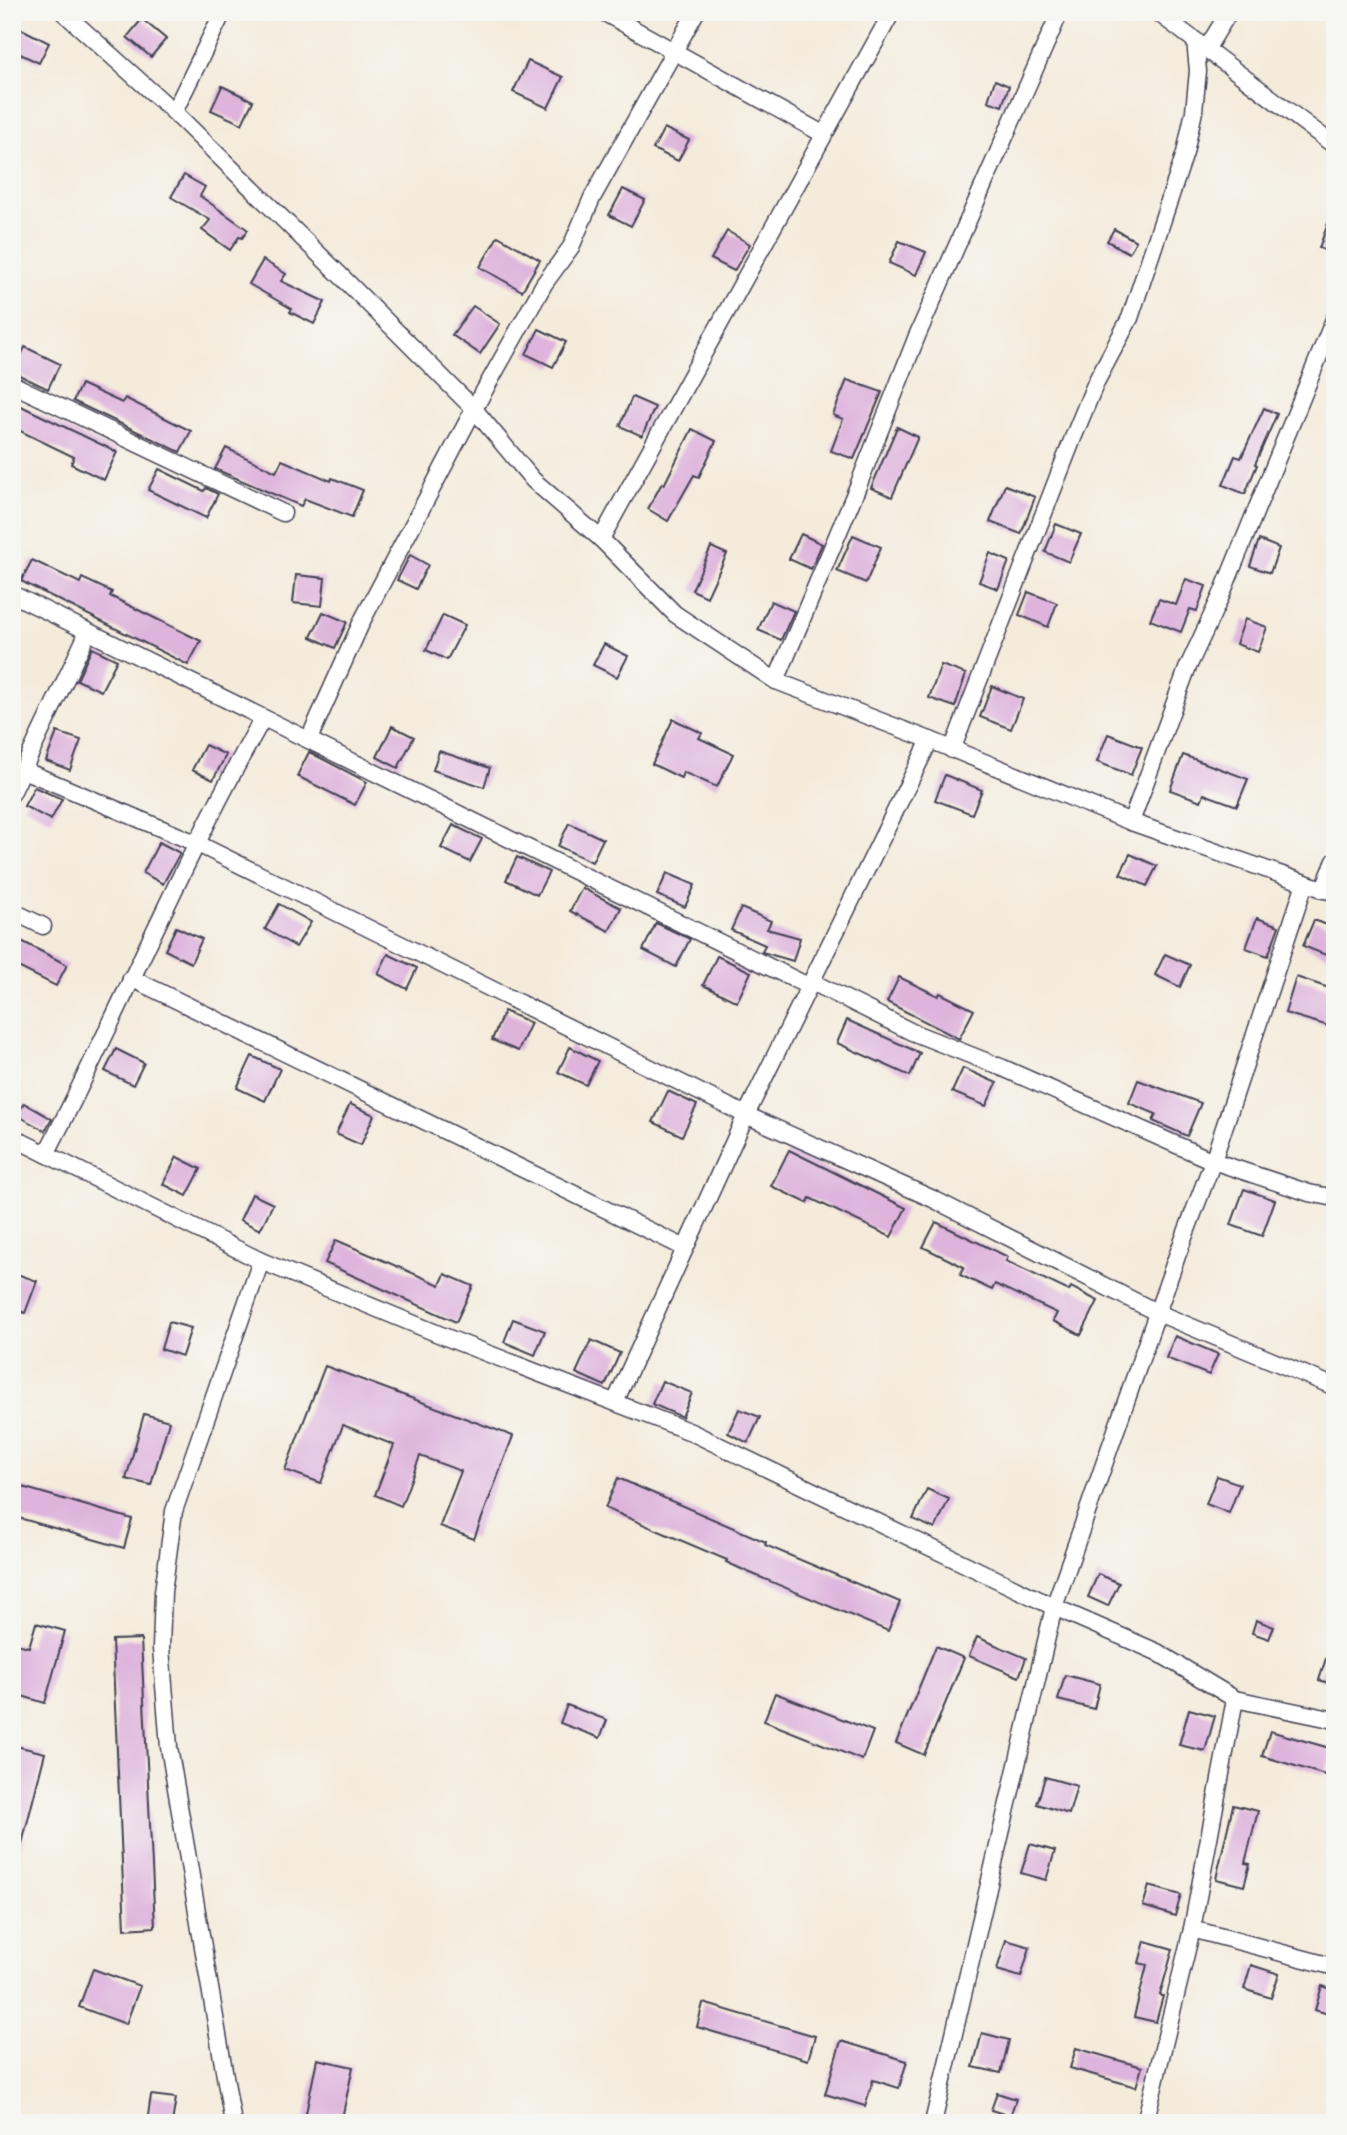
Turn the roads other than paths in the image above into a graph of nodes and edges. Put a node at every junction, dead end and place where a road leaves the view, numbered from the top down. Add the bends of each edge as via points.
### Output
1 (63, 12) edge
2 (223, 12) edge
3 (603, 12) edge
4 (696, 12) edge
5 (892, 12) edge
6 (1060, 12) edge
7 (1157, 12) edge
8 (1229, 12) edge
9 (1201, 44) junction
10 (675, 52) junction
11 (174, 112) junction
12 (823, 134) junction
13 (1335, 146) edge
14 (1335, 317) edge
15 (12, 384) edge
16 (474, 409) junction
17 (283, 513) dead end
18 (601, 539) junction
19 (12, 594) edge
20 (88, 632) junction
21 (776, 681) junction
22 (263, 718) junction
23 (309, 739) junction
24 (930, 740) junction
25 (952, 750) junction
26 (23, 770) junction
27 (12, 793) edge
28 (1131, 822) junction
29 (198, 844) junction
30 (1335, 862) edge
31 (1305, 883) junction
32 (1329, 891) edge
33 (12, 911) edge
34 (43, 926) dead end
35 (131, 978) junction
36 (811, 985) junction
37 (746, 1115) junction
38 (12, 1137) edge
39 (46, 1154) junction
40 (1213, 1161) junction
41 (1335, 1198) edge
42 (685, 1248) junction
43 (261, 1261) junction
44 (1158, 1313) junction
45 (1335, 1387) edge
46 (615, 1402) junction
47 (1054, 1607) junction
48 (1235, 1699) junction
49 (1335, 1720) edge
50 (1192, 1930) junction
51 (1335, 1967) edge
52 (233, 2123) edge
53 (933, 2123) edge
54 (1145, 2123) edge

1 - 11 street
2 - 11 street
3 - 10 street
4 - 10 street
5 - 12 street
6 - 21 street via 917,336
7 - 9 street
8 - 9 street
9 - 13 street
9 - 25 street via 1185,153 1130,318 1096,382
10 - 12 street
10 - 16 street via 592,198 571,247 544,284
11 - 16 street
12 - 18 street
14 - 28 street via 1187,669
15 - 17 street
16 - 18 street via 533,480
16 - 23 street via 363,619
18 - 21 street via 675,614
19 - 20 street
20 - 22 street
20 - 26 street
21 - 24 street
22 - 23 street
22 - 29 street
23 - 36 street
24 - 25 street
24 - 36 street
25 - 28 street
26 - 27 street
26 - 29 street
28 - 31 street
29 - 35 street
29 - 37 street
30 - 32 street
31 - 32 street
31 - 40 street
33 - 34 street
35 - 39 street
35 - 42 street
36 - 37 street
36 - 40 street
37 - 42 street
37 - 44 street via 933,1199
38 - 39 street
39 - 43 street
40 - 41 street via 1309,1194
40 - 44 street
42 - 46 street
43 - 46 street
43 - 52 street via 174,1511 162,1606 169,1747
44 - 45 street
44 - 47 street
46 - 47 street via 691,1432
47 - 48 street via 1157,1652
47 - 53 street
48 - 49 street
48 - 50 street
50 - 51 street
50 - 54 street

